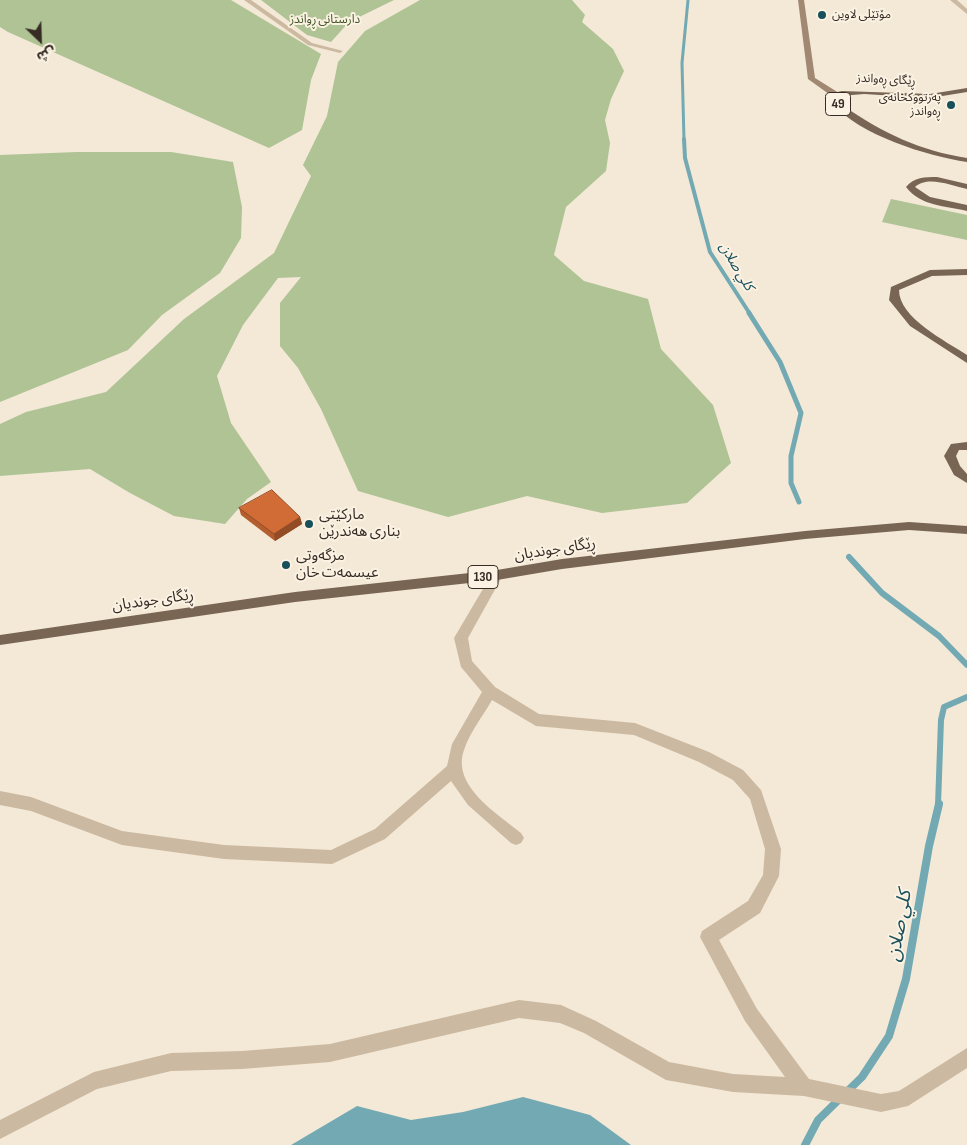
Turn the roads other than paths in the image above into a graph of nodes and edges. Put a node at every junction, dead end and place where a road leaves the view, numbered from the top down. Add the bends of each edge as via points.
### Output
1 (247, 0) edge
2 (802, 0) edge
3 (953, 0) edge
4 (967, 12) edge
5 (340, 51) dead end
6 (967, 90) edge
7 (836, 96) junction
8 (967, 160) edge
9 (967, 187) edge
10 (967, 208) edge
11 (967, 272) edge
12 (967, 360) edge
13 (967, 446) edge
14 (967, 479) edge
15 (967, 530) edge
16 (497, 575) junction
17 (0, 640) edge
18 (490, 691) junction
19 (454, 770) junction
20 (0, 798) edge
21 (516, 838) dead end
22 (967, 1057) edge
23 (804, 1087) junction
24 (0, 1130) edge

1 - 5 street via 310,44
2 - 7 street via 812,79
3 - 4 street
6 - 7 main road, ڕێگای ڕەواندز / 49 via 927,96 848,92
7 - 8 main road, 49 via 836,103 842,109 889,138 938,155
9 - 10 main road via 923,179 910,186 912,192 924,197
11 - 12 main road via 930,273 894,289 894,300 913,324
13 - 14 main road via 955,447 950,456
15 - 16 main road, ڕێگای جوندیان / 130 via 909,526 814,534 562,564
16 - 17 main road, ڕێگای جوندیان / 130 via 295,597
16 - 18 street via 461,638 466,663
18 - 19 street via 456,753
18 - 23 street via 536,720 635,729 704,757 738,775 756,795 773,849 771,876 754,907 708,937 751,1015
19 - 20 street via 380,834 332,857 224,852 122,838 31,804
19 - 21 street via 461,786 474,801
22 - 23 street via 902,1100 881,1103
23 - 24 street via 733,1083 666,1071 561,1014 519,1009 330,1053 171,1062 94,1081

